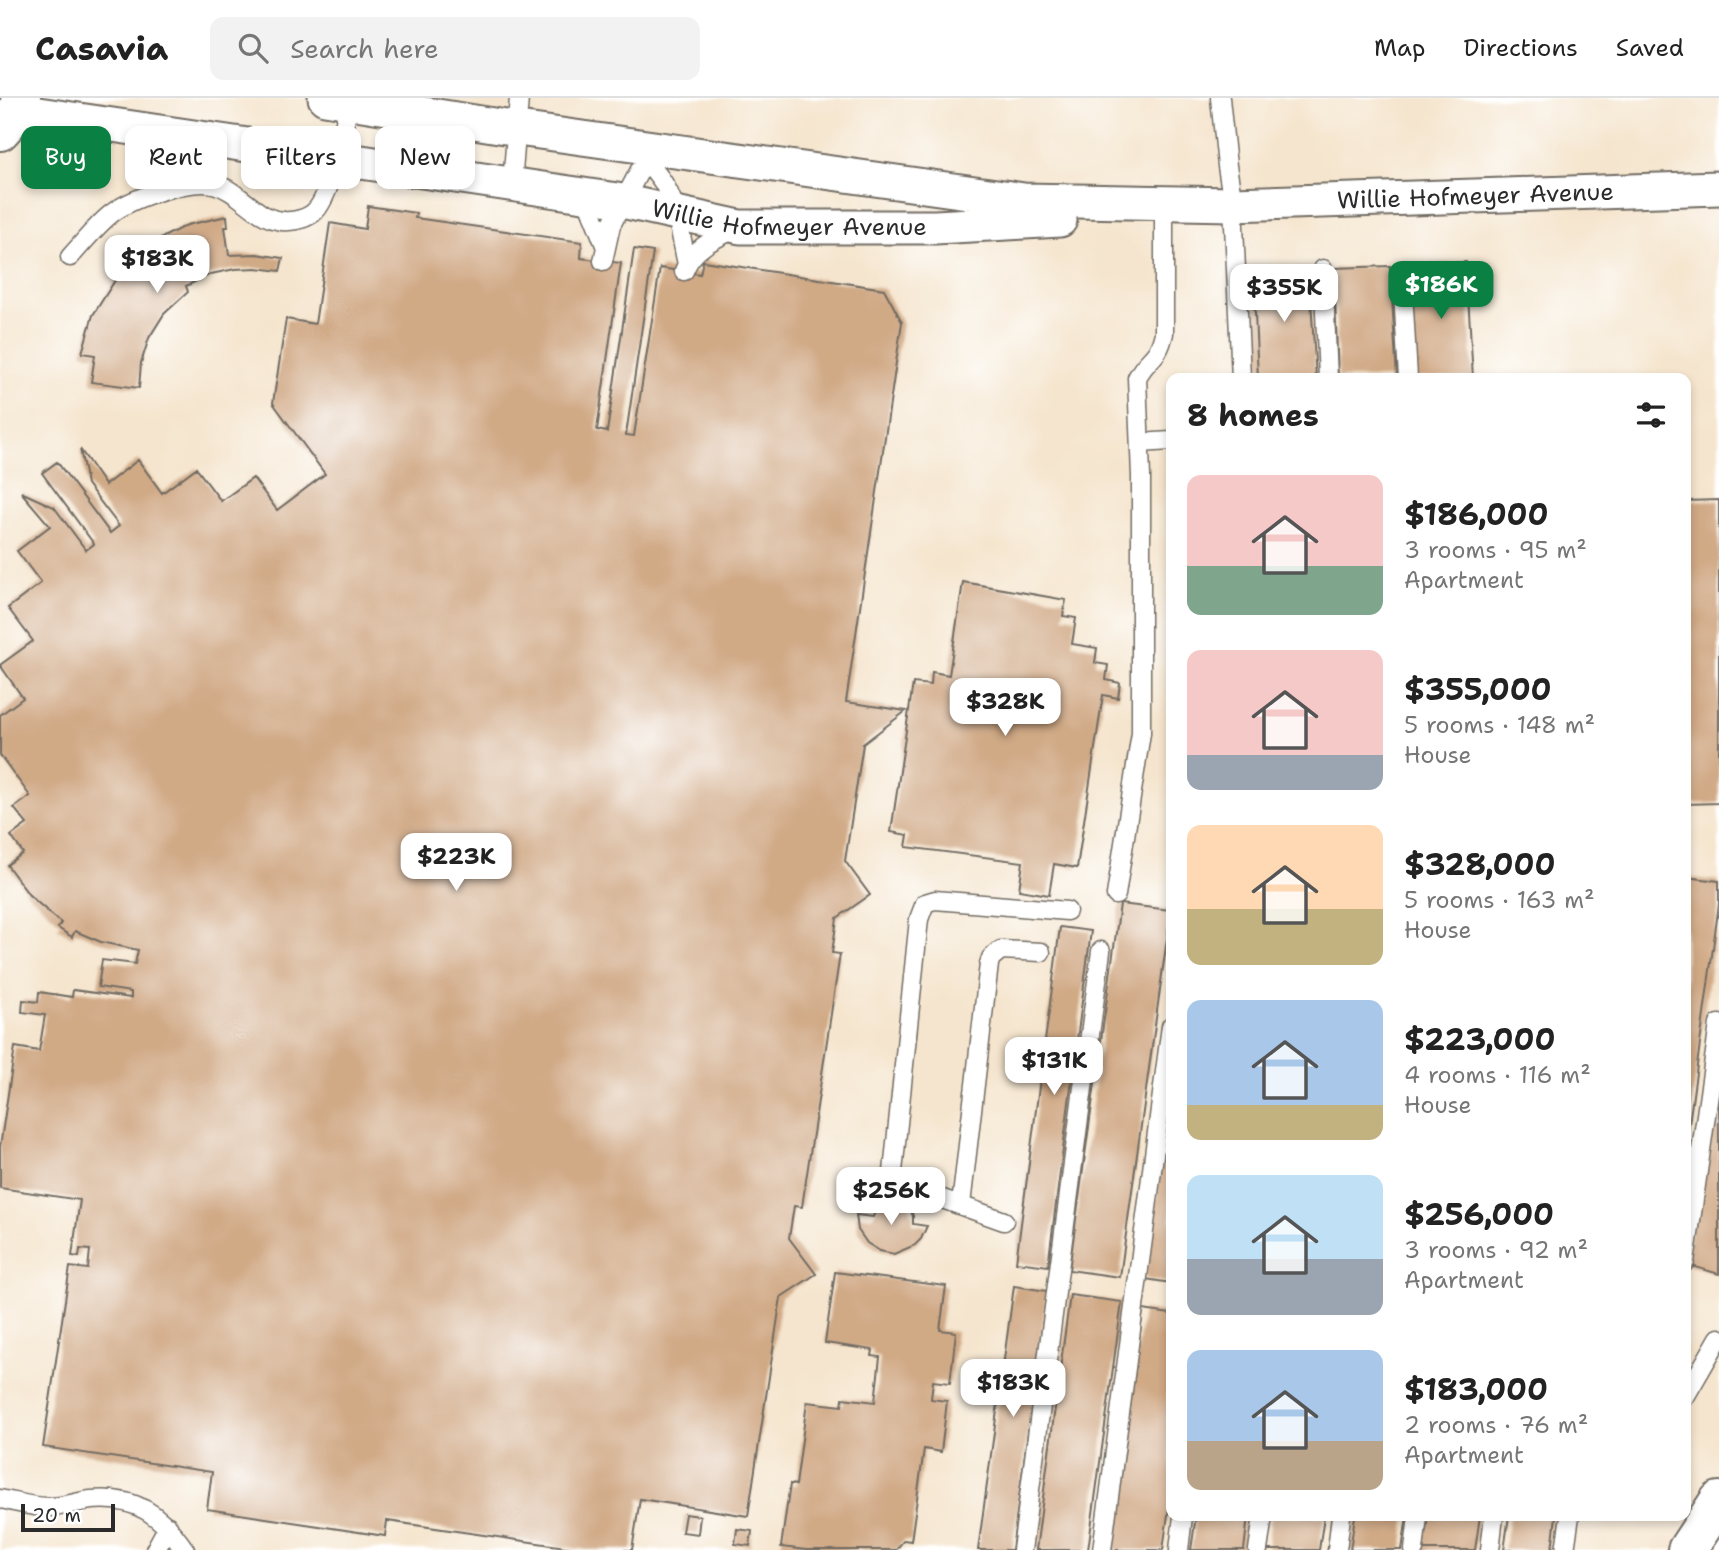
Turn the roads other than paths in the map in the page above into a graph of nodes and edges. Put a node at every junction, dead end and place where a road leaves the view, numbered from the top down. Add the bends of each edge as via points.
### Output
1 (1220, 98) edge
2 (337, 100) edge
3 (13, 113) edge
4 (519, 113) edge
5 (337, 126) edge
6 (241, 145) edge
7 (641, 150) junction
8 (361, 162) edge
9 (512, 184) junction
10 (1719, 188) edge
11 (326, 189) edge
12 (585, 195) junction
13 (623, 201) junction
14 (1233, 204) junction
15 (1163, 207) junction
16 (677, 213) junction
17 (740, 227) junction
18 (70, 257) dead end
19 (1323, 269) dead end
20 (1402, 274) dead end
21 (1241, 373) edge
22 (1328, 373) edge
23 (1408, 373) edge
24 (1166, 441) edge
25 (1140, 443) junction
26 (1116, 895) dead end
27 (1067, 911) dead end
28 (1041, 951) dead end
29 (1101, 951) dead end
30 (1719, 1024) edge
31 (1166, 1065) edge
32 (961, 1205) junction
33 (1691, 1220) edge
34 (1004, 1221) dead end
35 (1719, 1338) edge
36 (1691, 1378) edge
37 (0, 1499) edge
38 (1719, 1501) edge
39 (1183, 1521) edge
40 (1262, 1521) edge
41 (1340, 1521) edge
42 (1417, 1521) edge
43 (1493, 1521) edge
44 (1569, 1521) edge
45 (169, 1526) junction
46 (155, 1550) edge
47 (185, 1550) edge
48 (1023, 1550) edge
49 (1102, 1550) edge
50 (1179, 1550) edge
51 (1258, 1550) edge
52 (1337, 1550) edge
53 (1414, 1550) edge
54 (1490, 1550) edge
55 (1565, 1550) edge
56 (1687, 1550) edge

1 - 14 lane
2 - 4 street, Willie Hofmeyer Avenue
2 - 5 lane
3 - 6 street, Willie Hofmeyer Avenue
4 - 7 street, Willie Hofmeyer Avenue
4 - 9 lane
7 - 13 lane
7 - 15 street, Willie Hofmeyer Avenue via 1024,200
7 - 16 lane via 674,200
8 - 9 street, Willie Hofmeyer Avenue
9 - 12 street, Willie Hofmeyer Avenue
10 - 14 street, Willie Hofmeyer Avenue
11 - 18 lane via 312,214 275,220 216,184 181,187 125,205 109,215
12 - 13 street, Willie Hofmeyer Avenue
12 - 13 lane via 604,253
13 - 16 street, Willie Hofmeyer Avenue
14 - 15 street, Willie Hofmeyer Avenue
14 - 21 lane
15 - 17 street, Willie Hofmeyer Avenue via 1092,219 935,227
15 - 25 lane via 1164,333 1155,357 1137,377
16 - 17 street, Willie Hofmeyer Avenue
16 - 17 lane via 686,268 700,248
19 - 22 lane
20 - 23 lane
24 - 25 lane
25 - 26 lane via 1141,733
27 - 32 lane via 935,900 925,903 922,910 893,1172 900,1182
28 - 32 lane via 1001,950 989,964
29 - 48 lane
30 - 33 lane
31 - 49 lane
32 - 34 lane
35 - 36 lane
37 - 45 lane via 50,1507 92,1500 118,1502 139,1507
38 - 56 street
39 - 50 lane
40 - 51 lane
41 - 52 lane
42 - 53 lane
43 - 54 lane
44 - 55 lane
45 - 46 lane
45 - 47 lane

